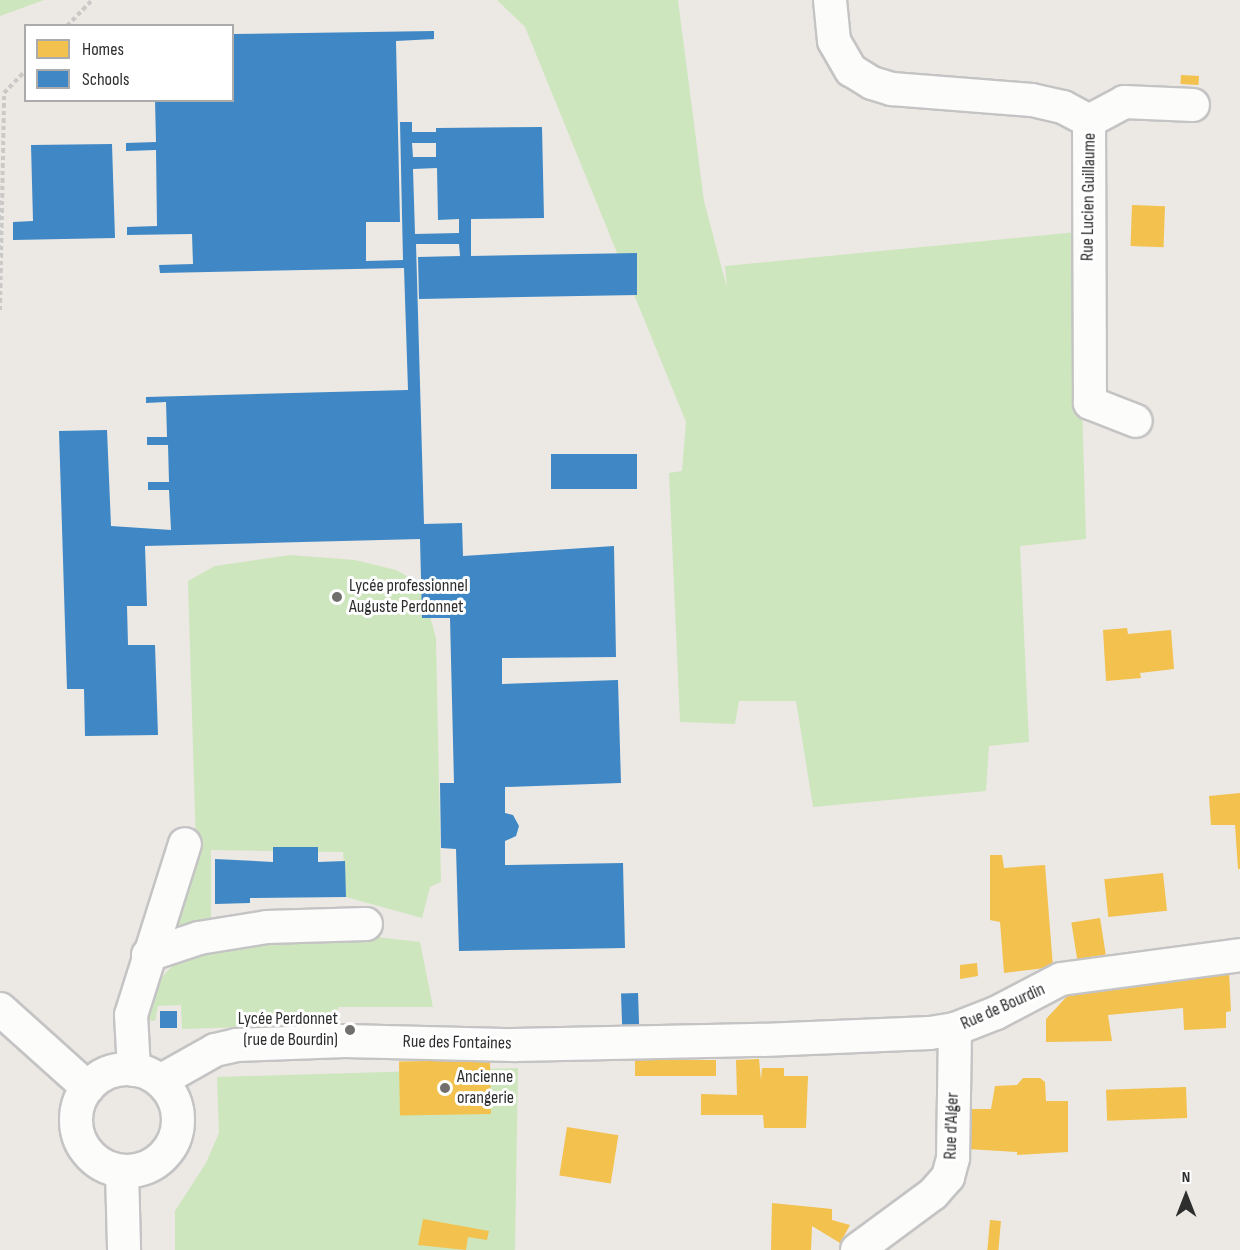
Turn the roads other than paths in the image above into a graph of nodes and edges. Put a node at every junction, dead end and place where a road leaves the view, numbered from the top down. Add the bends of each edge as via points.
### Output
1 (830, 0) edge
2 (1193, 105) dead end
3 (1089, 121) junction
4 (1136, 421) dead end
5 (185, 844) dead end
6 (366, 924) dead end
7 (148, 955) junction
8 (1240, 955) edge
9 (0, 1009) edge
10 (955, 1029) junction
11 (763, 1040) joint
12 (147, 1075) junction
13 (88, 1088) junction
14 (122, 1171) junction
15 (124, 1250) edge
16 (857, 1250) edge

1 - 3 street, Rue Lucien Guillaume via 834,41 850,69 872,83 892,89 1032,100 1063,107
2 - 3 street via 1124,102
3 - 4 street, Rue Lucien Guillaume via 1090,403
5 - 7 street
6 - 7 street via 267,927 199,938
7 - 12 street via 131,1015
8 - 10 street, Rue de Bourdin via 1061,979 996,1013
9 - 13 street
10 - 11 street, Rue de Bourdin
10 - 16 street, Rue d'Alger via 952,1158 948,1177 933,1194
11 - 12 street, Rue des Fontaines via 236,1045
12 - 13 street via 117,1070
12 - 14 street via 177,1108 175,1140 154,1164
13 - 14 street via 76,1117 84,1147 107,1167
14 - 15 street

